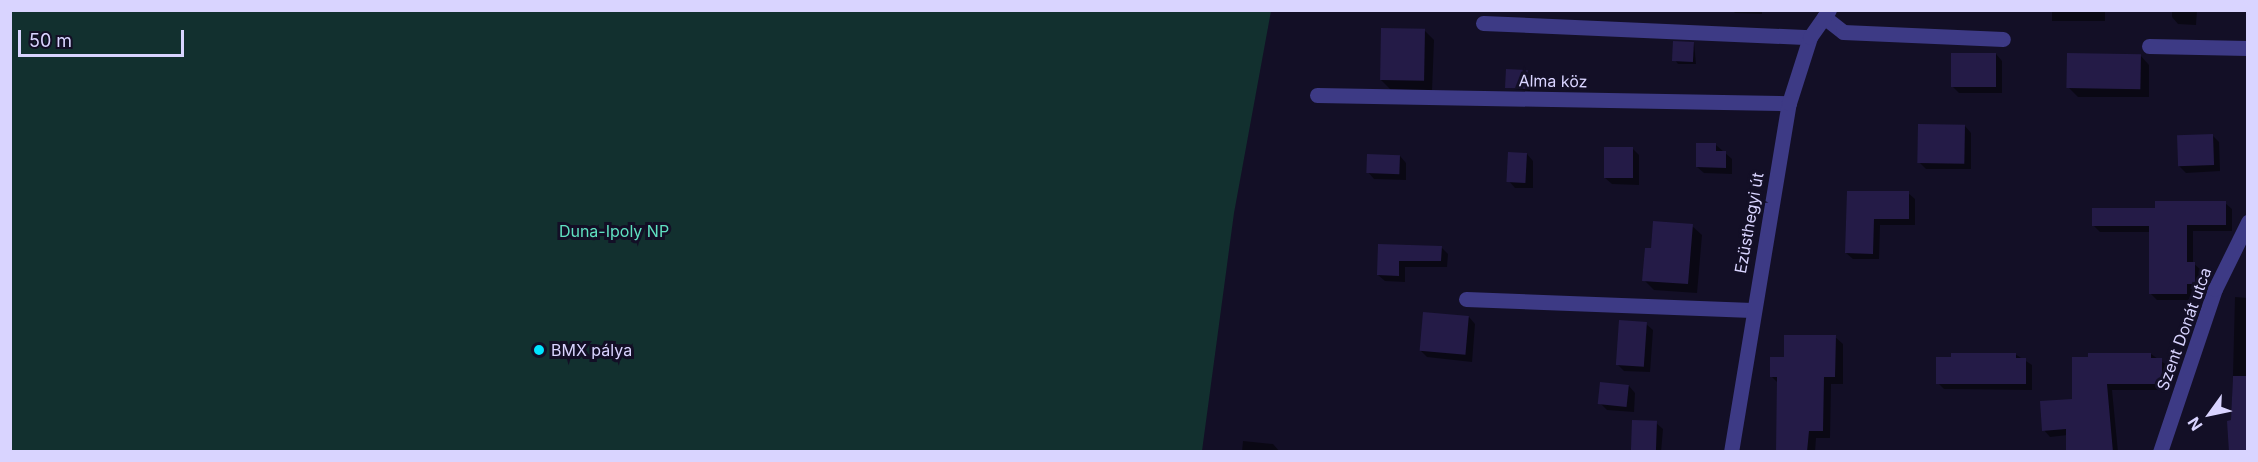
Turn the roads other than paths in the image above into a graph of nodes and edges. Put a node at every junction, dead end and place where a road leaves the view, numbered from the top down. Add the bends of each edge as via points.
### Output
1 (1827, 14) edge
2 (1483, 23) dead end
3 (1810, 37) junction
4 (2003, 39) dead end
5 (2149, 46) dead end
6 (2247, 48) edge
7 (1317, 95) dead end
8 (1789, 103) junction
9 (2247, 222) edge
10 (1466, 299) dead end
11 (1752, 310) junction
12 (1731, 452) edge
13 (2160, 452) edge

1 - 3 street, Ezüsthegyi út
1 - 4 street via 1843,32
2 - 3 street
3 - 8 street, Ezüsthegyi út
5 - 6 street
7 - 8 street, Alma köz
8 - 11 street, Ezüsthegyi út
9 - 13 street, Szent Donát utca via 2215,289
10 - 11 street
11 - 12 street, Ezüsthegyi út

